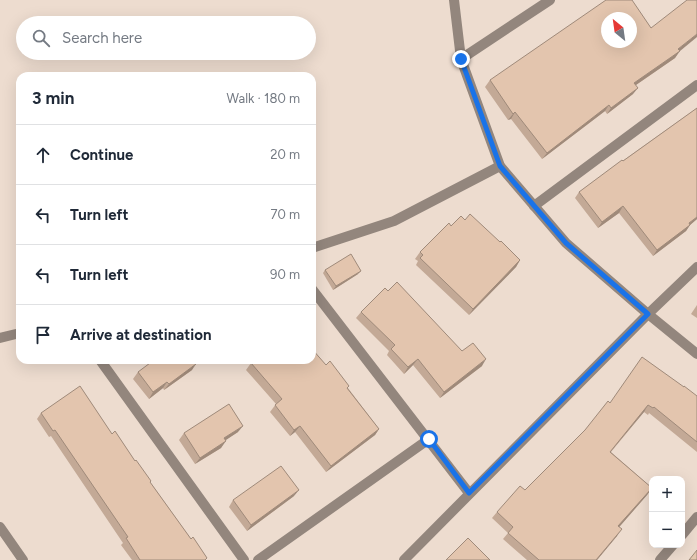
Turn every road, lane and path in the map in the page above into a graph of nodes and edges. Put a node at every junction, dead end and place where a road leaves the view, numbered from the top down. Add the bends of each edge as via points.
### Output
1 (454, 0) edge
2 (550, 0) edge
3 (461, 59) junction
4 (697, 85) edge
5 (500, 166) junction
6 (534, 206) junction
7 (316, 247) edge
8 (697, 267) edge
9 (316, 294) edge
10 (648, 314) junction
11 (16, 333) edge
12 (0, 338) edge
13 (697, 354) edge
14 (103, 364) edge
15 (429, 439) junction
16 (469, 493) junction
17 (697, 517) edge
18 (0, 527) edge
19 (685, 531) edge
20 (670, 548) edge
21 (23, 560) edge
22 (244, 560) edge
23 (258, 560) edge
24 (404, 560) edge
25 (660, 560) edge

1 - 3 street
2 - 3 street
3 - 5 street
4 - 6 street
5 - 6 street
5 - 7 street via 394,221
6 - 10 street via 566,243
8 - 10 street
9 - 15 street
10 - 13 street
10 - 16 street
11 - 12 street
14 - 22 street
15 - 16 street
15 - 23 street
16 - 24 street
17 - 19 street
18 - 21 street
20 - 25 street

